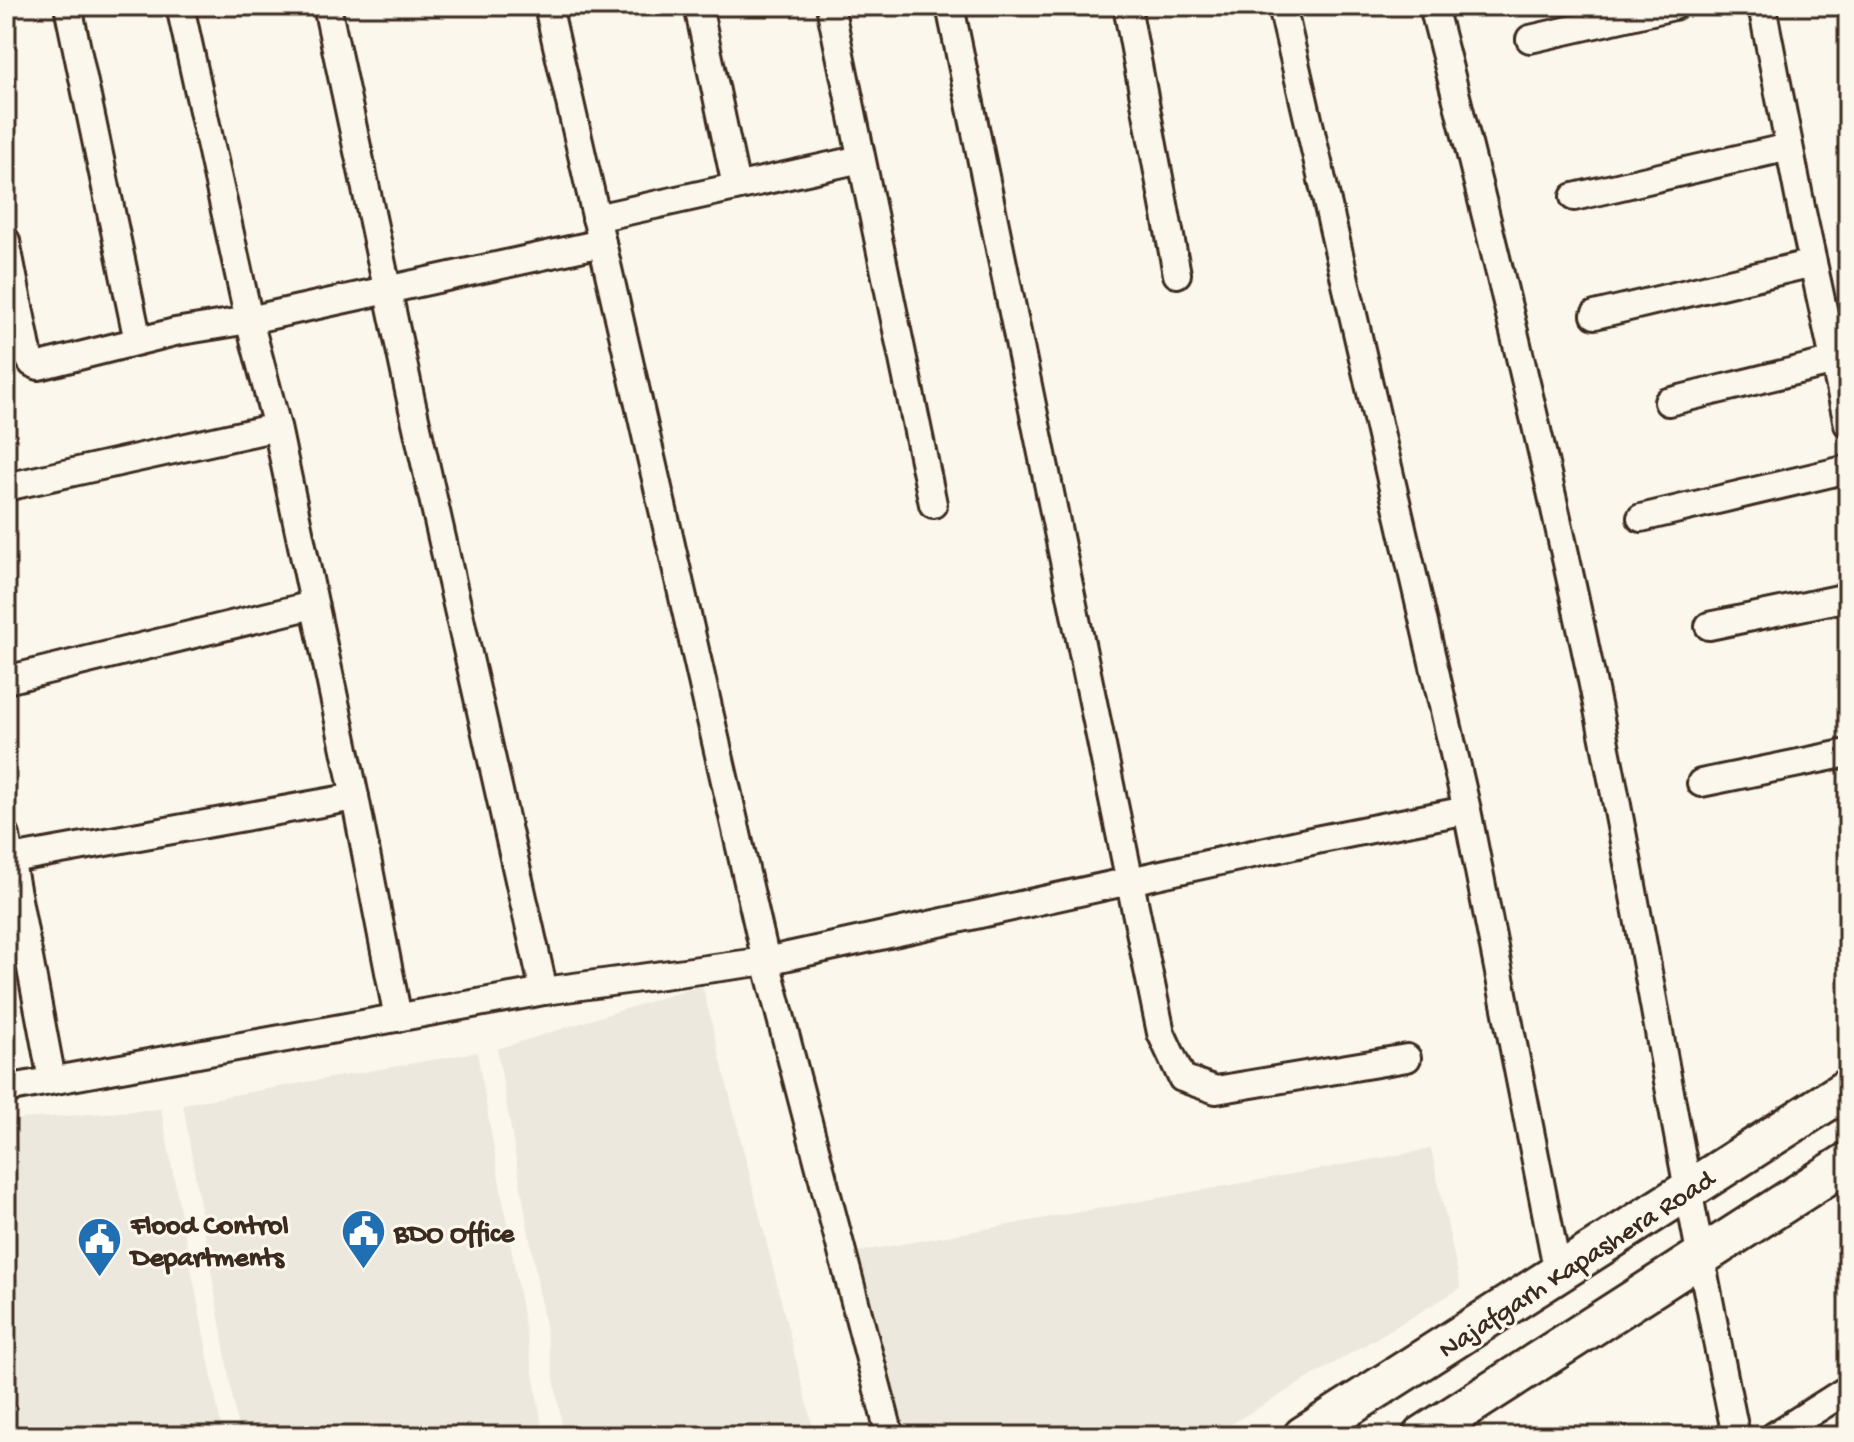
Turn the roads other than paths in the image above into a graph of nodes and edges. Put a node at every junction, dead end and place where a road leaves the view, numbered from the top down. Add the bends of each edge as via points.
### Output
1 (68, 6) edge
2 (180, 6) edge
3 (327, 6) edge
4 (548, 6) edge
5 (698, 6) edge
6 (830, 6) edge
7 (950, 6) edge
8 (1127, 6) edge
9 (1282, 6) edge
10 (1433, 6) edge
11 (1674, 6) edge
12 (1762, 6) edge
13 (1530, 39) dead end
14 (1789, 147) junction
15 (861, 159) junction
16 (736, 186) junction
17 (1574, 197) dead end
18 (599, 231) junction
19 (6, 241) edge
20 (1813, 263) junction
21 (1177, 274) dead end
22 (389, 289) junction
23 (1595, 315) dead end
24 (249, 320) junction
25 (14, 325) edge
26 (138, 341) junction
27 (1835, 361) junction
28 (1668, 402) dead end
29 (1848, 424) edge
30 (277, 427) junction
31 (1848, 469) edge
32 (6, 487) edge
33 (933, 504) dead end
34 (1641, 518) dead end
35 (1848, 597) edge
36 (313, 605) junction
37 (1709, 626) dead end
38 (6, 680) edge
39 (1848, 753) edge
40 (1701, 783) dead end
41 (355, 797) junction
42 (1467, 810) junction
43 (8, 852) edge
44 (1129, 881) junction
45 (766, 961) junction
46 (544, 991) junction
47 (398, 1018) junction
48 (1407, 1058) dead end
49 (52, 1080) junction
50 (1848, 1088) edge
51 (6, 1089) edge
52 (1848, 1162) edge
53 (1686, 1190) junction
54 (1699, 1257) junction
55 (1558, 1273) junction
56 (1848, 1389) edge
57 (890, 1436) edge
58 (1303, 1436) edge
59 (1422, 1436) edge
60 (1736, 1436) edge
61 (1774, 1436) edge

1 - 26 street
2 - 24 street
3 - 22 street
4 - 18 street
5 - 16 street
6 - 15 street
7 - 44 street
8 - 21 street
9 - 42 street
10 - 53 street via 1537,426 1612,778
11 - 13 street
12 - 14 street
14 - 17 street
14 - 20 street
15 - 16 street
15 - 33 street
16 - 18 street
18 - 22 street
18 - 45 street
19 - 25 street
20 - 23 street
20 - 27 street
22 - 24 street
22 - 46 street
24 - 26 street
24 - 30 street
25 - 26 street via 32,363 39,366
27 - 28 street
27 - 29 street
30 - 32 street
30 - 36 street
31 - 34 street
35 - 37 street
36 - 38 street
36 - 41 street
39 - 40 street
41 - 43 street
41 - 47 street
42 - 44 street
42 - 55 street
43 - 49 street
44 - 45 street
44 - 48 street via 1161,1033 1182,1078 1216,1090
45 - 46 street
45 - 57 street
46 - 47 street
47 - 49 street
49 - 51 street
50 - 53 main road, Najafgarh Kapashera Road
52 - 54 main road
53 - 54 street
53 - 55 main road, Najafgarh Kapashera Road
54 - 59 main road
54 - 60 street
55 - 58 main road, Najafgarh Kapashera Road
56 - 61 street

